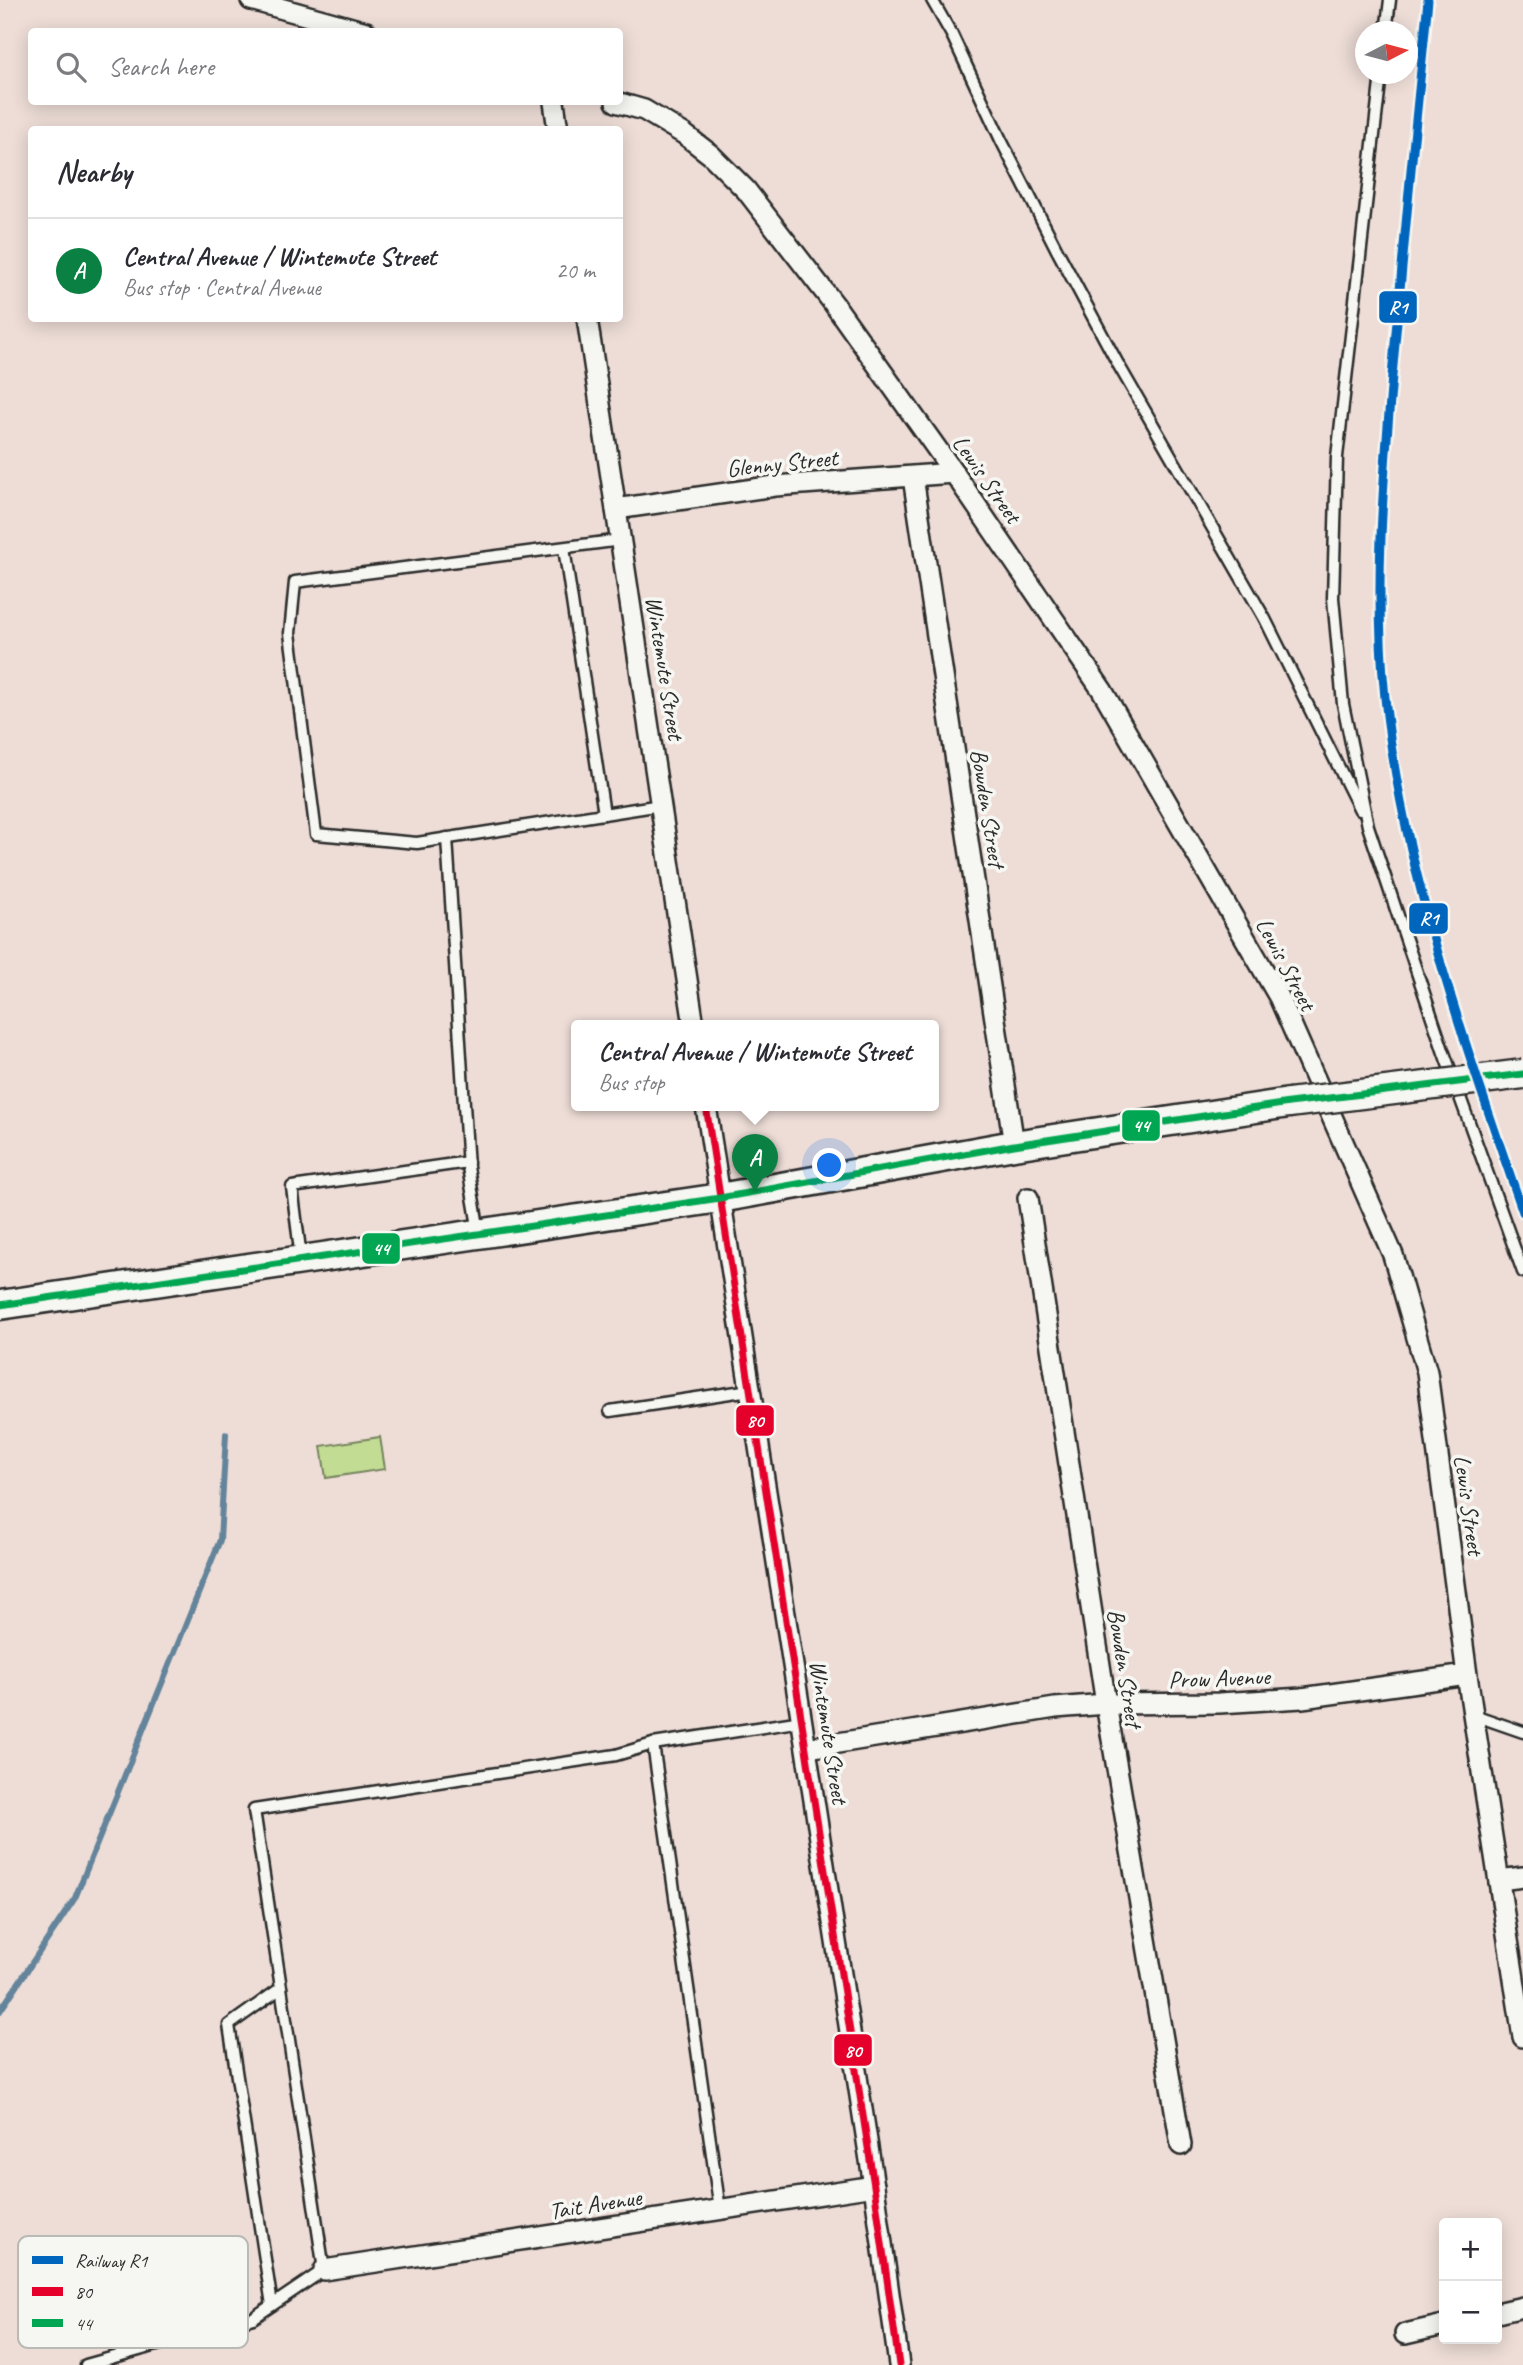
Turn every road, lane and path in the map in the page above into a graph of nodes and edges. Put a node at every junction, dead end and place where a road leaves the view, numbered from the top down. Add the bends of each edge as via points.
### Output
1 (251, 0) edge
2 (932, 0) edge
3 (1390, 0) edge
4 (303, 7) edge
5 (1387, 21) edge
6 (356, 28) edge
7 (1380, 84) edge
8 (623, 104) edge
9 (554, 105) edge
10 (557, 126) edge
11 (588, 322) edge
12 (954, 473) junction
13 (912, 477) junction
14 (617, 509) junction
15 (621, 540) junction
16 (564, 548) junction
17 (661, 806) junction
18 (604, 814) junction
19 (1368, 826) junction
20 (447, 838) junction
21 (693, 1020) edge
22 (1523, 1074) edge
23 (707, 1111) edge
24 (1014, 1145) junction
25 (468, 1162) junction
26 (720, 1198) junction
27 (1028, 1198) dead end
28 (479, 1233) junction
29 (301, 1259) junction
30 (1523, 1272) edge
31 (0, 1305) edge
32 (750, 1390) junction
33 (610, 1411) dead end
34 (1467, 1675) junction
35 (1106, 1704) junction
36 (1474, 1715) junction
37 (803, 1721) junction
38 (1523, 1732) edge
39 (653, 1744) junction
40 (807, 1748) junction
41 (1523, 1877) edge
42 (1499, 1880) junction
43 (281, 1988) junction
44 (1523, 2037) edge
45 (1181, 2145) dead end
46 (874, 2186) junction
47 (720, 2210) junction
48 (324, 2270) junction
49 (272, 2305) junction
50 (1523, 2307) edge
51 (1502, 2312) edge
52 (248, 2319) edge
53 (1439, 2326) edge
54 (1405, 2334) dead end
55 (146, 2348) edge
56 (86, 2365) edge
57 (899, 2365) edge

1 - 4 street
2 - 19 lane via 1057,250 1265,619
3 - 5 lane
4 - 6 street
7 - 19 lane via 1337,457 1333,598 1343,704
8 - 12 street, Lewis Street via 644,110 684,134 746,190
9 - 10 street
11 - 14 street, Wintemute Street
12 - 13 street, Glenny Street
12 - 34 street, Lewis Street via 1102,690 1279,997 1393,1255 1427,1372
13 - 14 street, Glenny Street via 775,486
13 - 24 street, Bowden Street
14 - 15 street, Wintemute Street
15 - 16 lane
15 - 17 street, Wintemute Street
16 - 18 lane
16 - 20 lane via 295,583 290,633 316,834 417,843
17 - 18 lane
17 - 21 street, Wintemute Street
18 - 20 lane
19 - 30 lane
20 - 25 lane
22 - 24 main road, bridge via 1289,1103
23 - 26 street, Wintemute Street
24 - 26 main road
25 - 28 lane
25 - 29 lane via 292,1187
26 - 28 main road
26 - 32 street, Wintemute Street
27 - 35 street, Bowden Street
28 - 29 main road
29 - 31 main road
32 - 33 lane
32 - 37 street, Wintemute Street
34 - 35 street, Prow Avenue via 1289,1699
34 - 36 street, Lewis Street
35 - 40 street, Prow Avenue
35 - 45 street, Bowden Street
36 - 38 lane
36 - 42 street, Lewis Street
37 - 39 lane
37 - 40 street, Wintemute Street
39 - 43 lane via 616,1755 254,1810
39 - 47 lane
40 - 46 street, Wintemute Street
41 - 42 street
42 - 44 street, Lewis Street
43 - 48 lane
43 - 49 lane via 229,2025
46 - 47 street, Tait Avenue
46 - 57 street, Wintemute Street
47 - 48 street, Tait Avenue
48 - 49 lane
49 - 52 lane
50 - 51 street
53 - 54 street
55 - 56 lane

